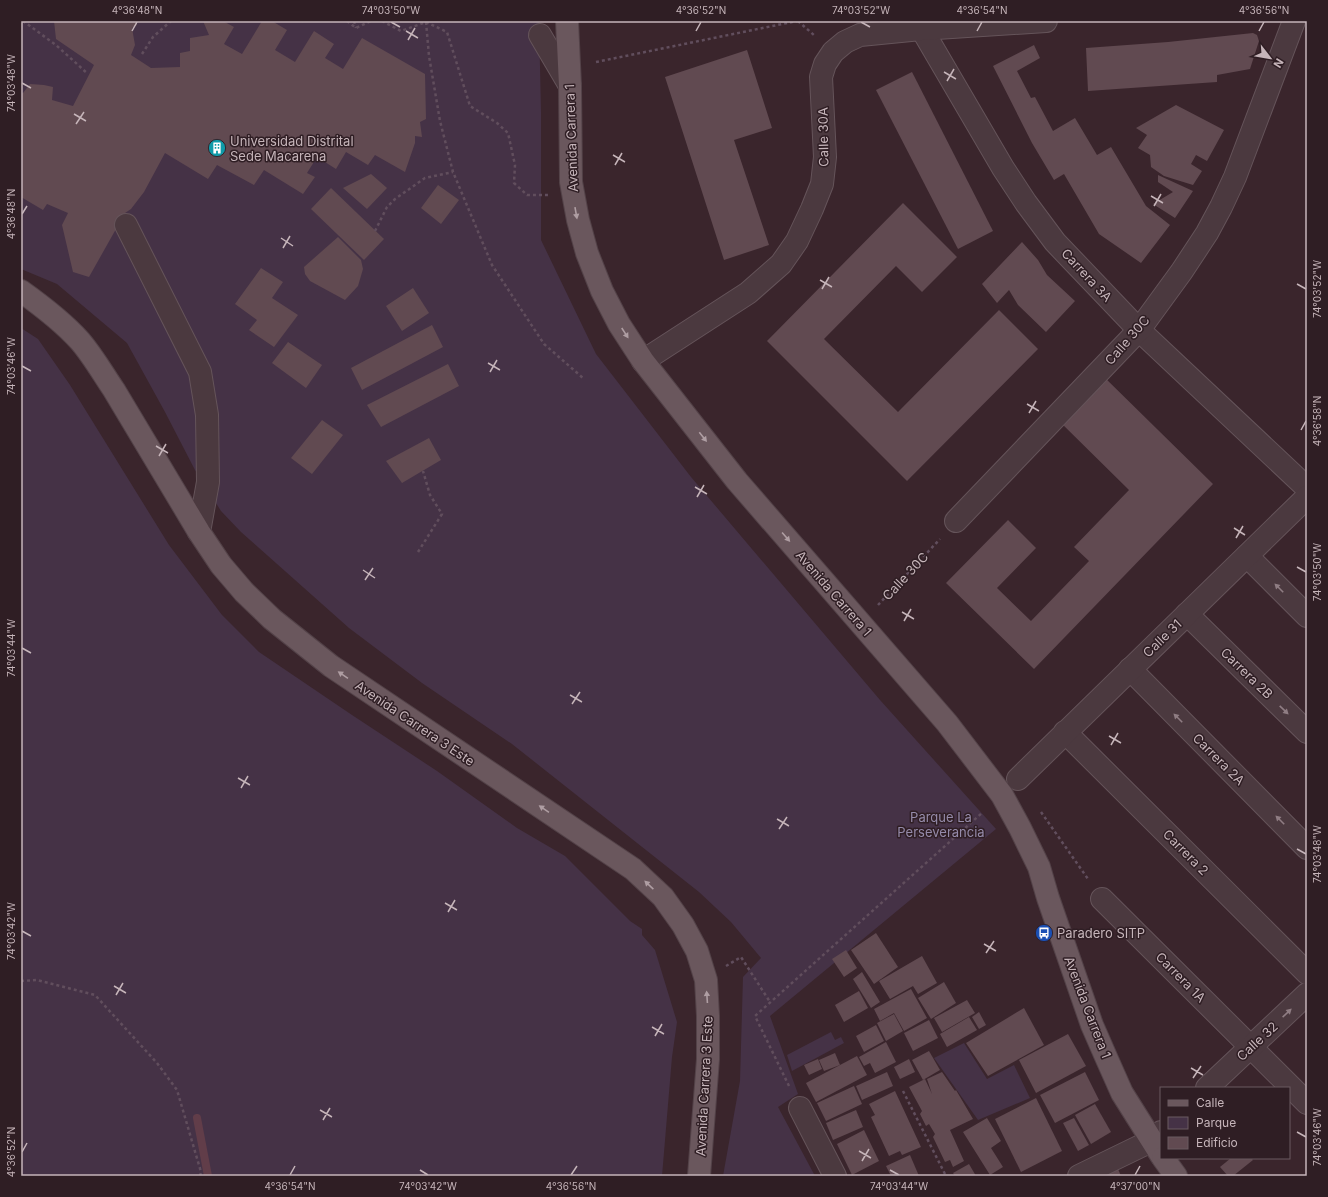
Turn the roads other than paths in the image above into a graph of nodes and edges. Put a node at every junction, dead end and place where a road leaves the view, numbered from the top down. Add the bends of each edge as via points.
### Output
1 (567, 21) edge
2 (1046, 21) edge
3 (1294, 21) edge
4 (919, 25) edge
5 (540, 35) dead end
6 (570, 86) junction
7 (126, 225) dead end
8 (21, 291) edge
9 (1138, 330) junction
10 (643, 361) junction
11 (1307, 488) edge
12 (1307, 497) edge
13 (956, 521) road end
14 (199, 532) junction
15 (1247, 556) junction
16 (1187, 614) junction
17 (1307, 616) edge
18 (1130, 669) junction
19 (1065, 732) junction
20 (1307, 732) edge
21 (1018, 778) dead end
22 (1307, 848) edge
23 (1102, 898) road end
24 (1307, 972) edge
25 (1307, 994) edge
26 (1251, 1047) junction
27 (1208, 1087) edge
28 (1307, 1103) edge
29 (800, 1108) road end
30 (1159, 1146) edge
31 (1166, 1159) edge
32 (699, 1176) edge
33 (835, 1176) edge
34 (1079, 1176) edge
35 (1176, 1176) edge

1 - 6 main road, Avenida Carrera 1
2 - 4 street, Calle 30A
3 - 9 street, Calle 30C via 1222,206 1182,271
4 - 9 street, Carrera 3A via 1026,203 1055,242
4 - 10 street, Calle 30A via 860,35 845,42 833,52 825,64 821,77 825,157 822,184 796,241 781,264 748,293
5 - 6 street
6 -> 10 main road, Avenida Carrera 1 via 571,182 578,220 587,253 602,291 619,324
7 - 14 street via 200,372 206,415 208,482
8 - 14 main road, Avenida Carrera 3 Este via 53,315 81,342 114,390
9 - 11 street, Carrera 3A
9 - 13 street, Calle 30C
10 -> 30 main road, Avenida Carrera 1 via 737,481 947,723 1002,795 1039,867 1084,1002 1122,1093
12 - 15 street, Calle 31
32 -> 14 main road, Avenida Carrera 3 Este via 708,1059 706,980 697,951 683,925 663,897 633,869 331,666 272,619 244,592 221,565
15 - 16 street, Calle 31
17 -> 15 street
16 - 18 street, Calle 31
16 -> 20 street, Carrera 2B
18 - 19 street, Calle 31
22 -> 18 street, Carrera 2A
19 - 21 street, Calle 31
19 - 24 street, Carrera 2
23 - 26 street, Carrera 1A
26 -> 25 street, Calle 32
26 - 27 street, Calle 32
26 - 28 street, Carrera 1A
29 - 33 street
30 - 34 street
31 - 35 main road, Avenida Carrera 1

